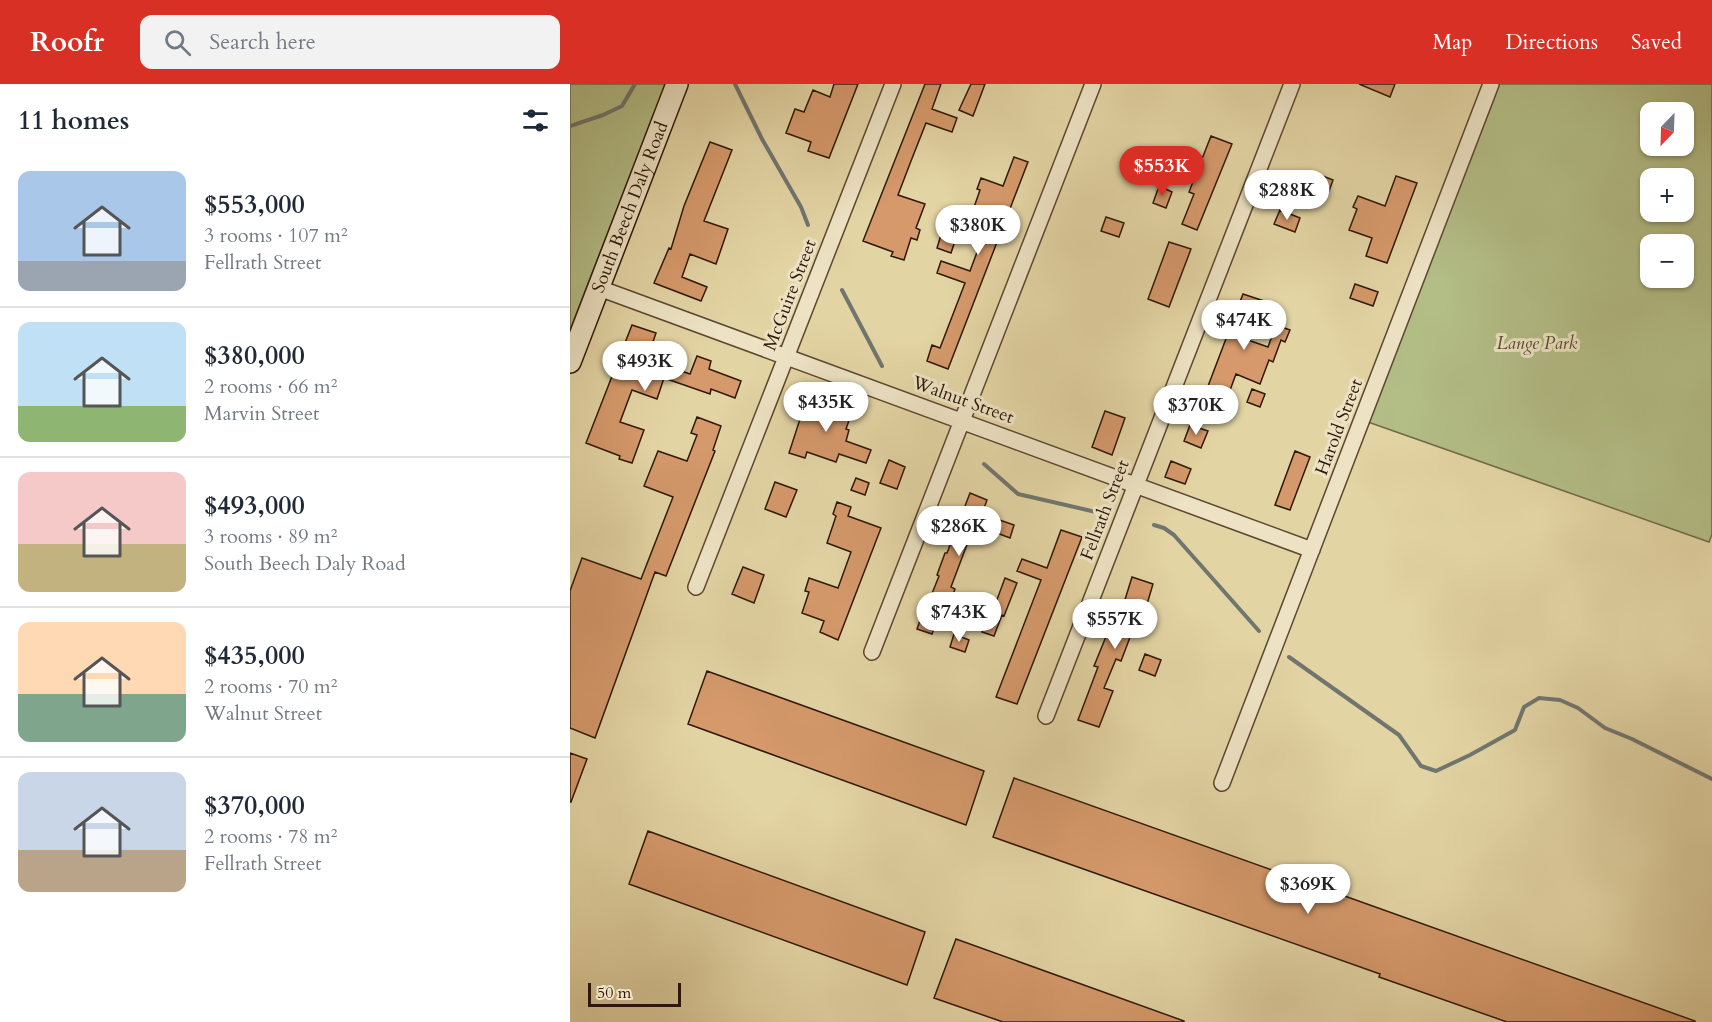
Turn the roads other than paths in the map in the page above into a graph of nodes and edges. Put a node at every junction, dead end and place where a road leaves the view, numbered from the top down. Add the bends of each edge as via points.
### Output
1 (677, 84) edge
2 (893, 84) edge
3 (1094, 84) edge
4 (1292, 84) edge
5 (1491, 84) edge
6 (599, 288) junction
7 (787, 356) junction
8 (570, 362) edge
9 (962, 421) junction
10 (1136, 484) junction
11 (1312, 550) junction
12 (696, 587) dead end
13 (872, 652) dead end
14 (1046, 716) dead end
15 (1222, 783) dead end

1 - 6 street, South Beech Daly Road
2 - 7 street, McGuire Street
3 - 9 street
4 - 10 street, Fellrath Street
5 - 11 street, Harold Street
6 - 7 street, Walnut Street
6 - 8 street, South Beech Daly Road
7 - 9 street, Walnut Street
7 - 12 street, McGuire Street
9 - 10 street, Walnut Street
9 - 13 street
10 - 11 street, Walnut Street
10 - 14 street, Fellrath Street
11 - 15 street, Harold Street

